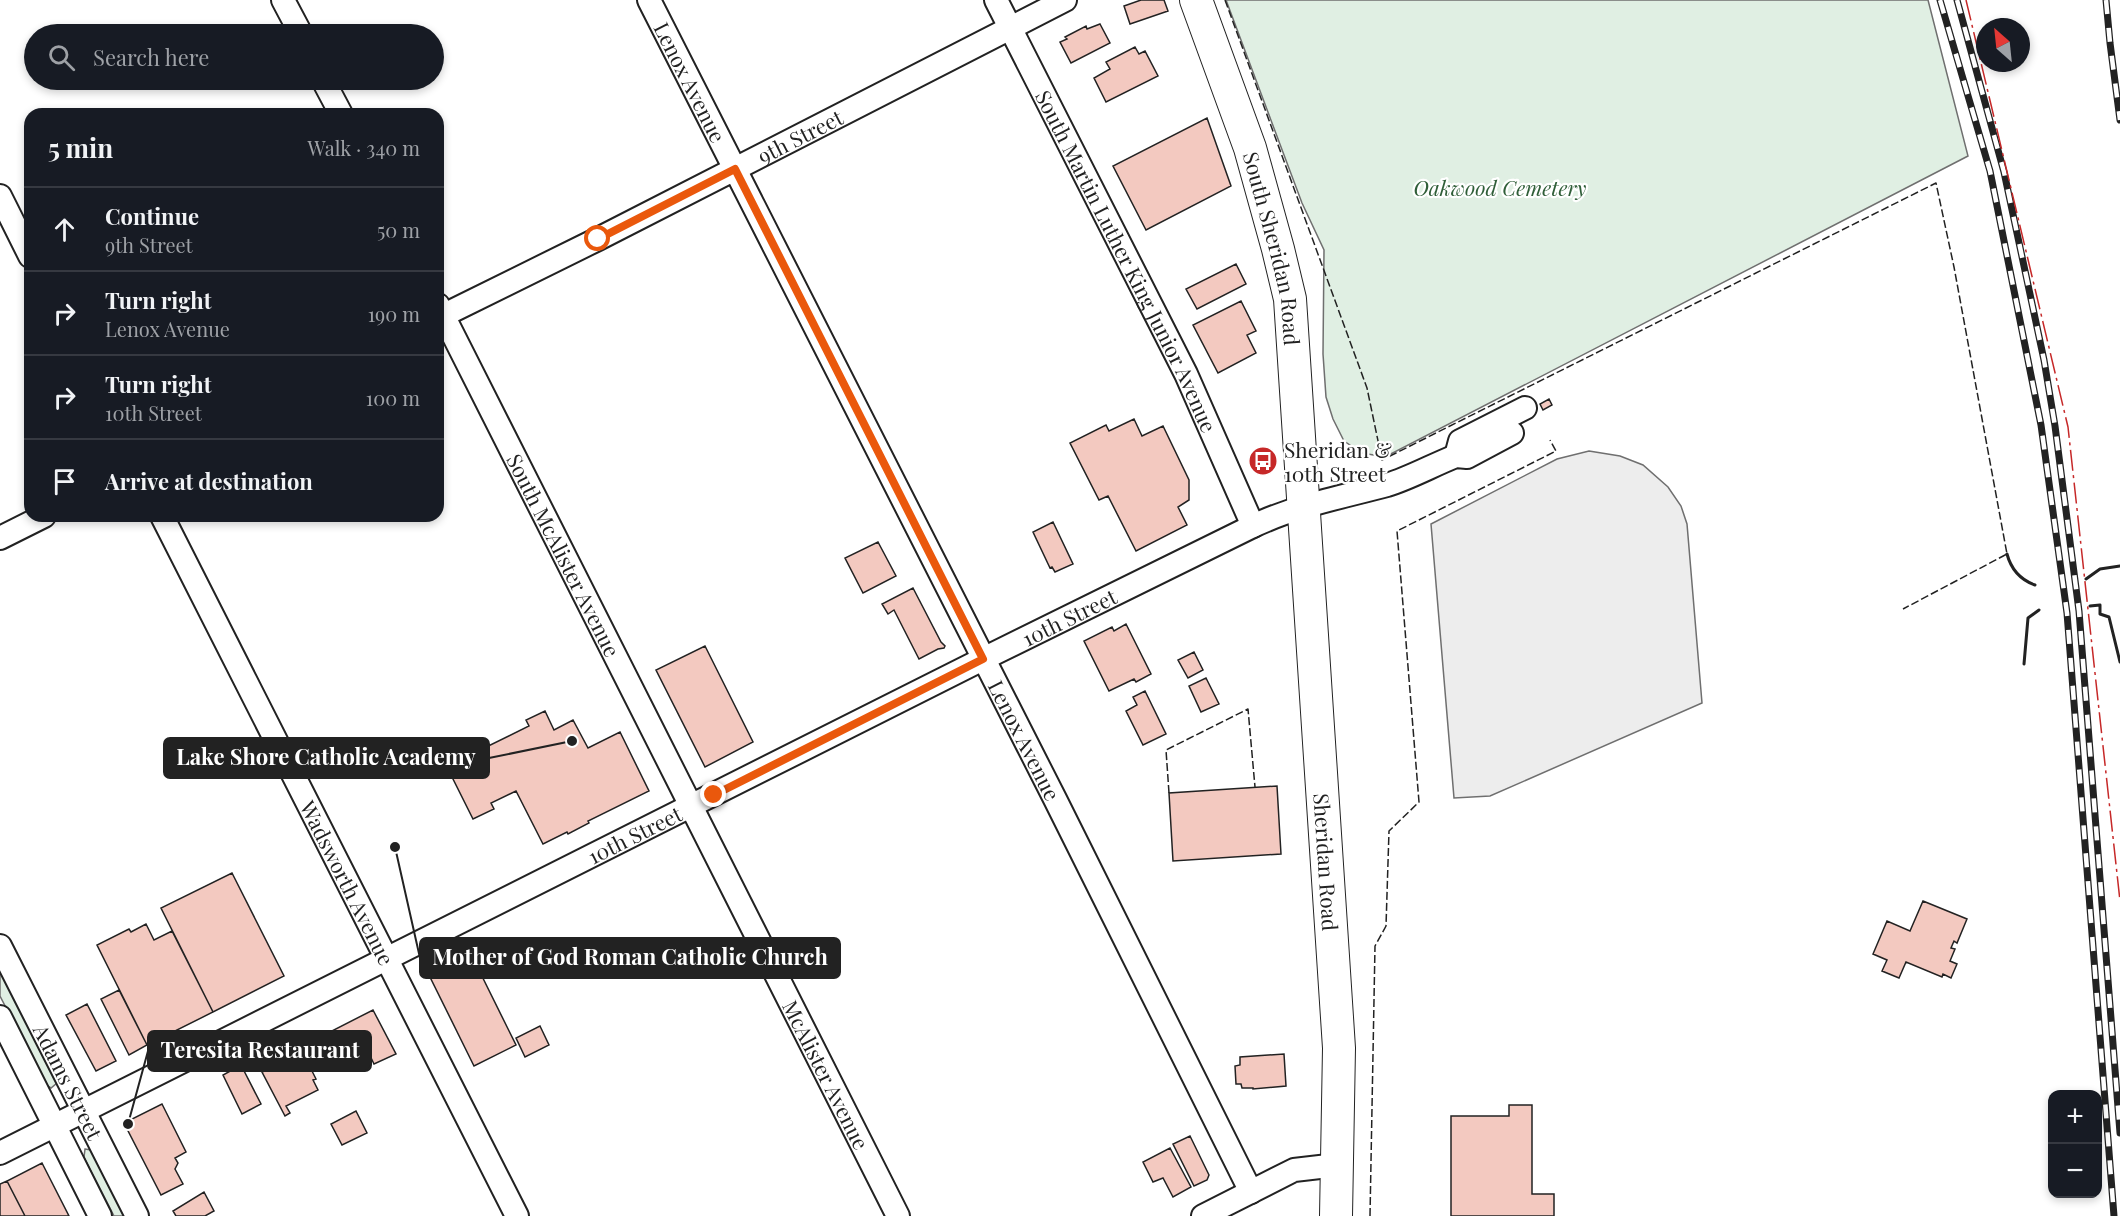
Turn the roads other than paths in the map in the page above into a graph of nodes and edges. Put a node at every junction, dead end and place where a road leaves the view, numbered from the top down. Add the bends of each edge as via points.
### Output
1 (283, 0) edge
2 (649, 0) edge
3 (996, 0) edge
4 (1065, 0) edge
5 (1197, 0) edge
6 (296, 24) edge
7 (1010, 28) junction
8 (328, 90) edge
9 (338, 108) edge
10 (735, 169) junction
11 (0, 196) edge
12 (24, 244) edge
13 (444, 311) edge
14 (444, 321) edge
15 (1524, 408) dead end
16 (1512, 433) dead end
17 (1456, 456) junction
18 (1305, 507) junction
19 (32, 522) edge
20 (165, 522) edge
21 (1253, 526) junction
22 (0, 538) edge
23 (983, 659) junction
24 (692, 806) junction
25 (0, 946) edge
26 (387, 958) junction
27 (0, 1017) edge
28 (84, 1111) junction
29 (55, 1126) junction
30 (0, 1153) edge
31 (1337, 1164) junction
32 (1251, 1192) junction
33 (100, 1216) edge
34 (137, 1216) edge
35 (518, 1216) edge
36 (898, 1216) edge
37 (1203, 1216) edge
38 (1336, 1216) edge

1 - 6 street
2 - 10 street, Lenox Avenue
3 - 7 street, South Martin Luther King Junior Avenue
4 - 7 street, 9th Street
5 - 18 highway, South Sheridan Road via 1250,148 1290,299
7 - 10 street, 9th Street
7 - 21 street, South Martin Luther King Junior Avenue via 1186,374
8 - 9 street
10 - 13 street, 9th Street
10 - 23 street, Lenox Avenue
11 - 12 street
14 - 24 street, South McAlister Avenue
15 - 17 street via 1460,441
16 - 17 street, 10th Street via 1467,458
17 - 18 street, 10th Street via 1389,484
18 - 21 street, 10th Street
18 - 31 highway, Sheridan Road via 1339,1048
19 - 22 street
20 - 26 street, Wadsworth Avenue
21 - 23 street, 10th Street
23 - 24 street, 10th Street
23 - 32 street, Lenox Avenue
24 - 26 street, 10th Street
24 - 36 street, McAlister Avenue
25 - 28 street, Adams Street
26 - 28 street, 10th Street
26 - 35 street, Wadsworth Avenue
27 - 29 street, Adams Street
28 - 29 street, 10th Street
28 - 34 street, Adams Street
29 - 30 street, 10th Street
29 - 33 street, Adams Street
31 - 32 street via 1294,1170
31 - 38 highway, Sheridan Road
32 - 37 street

